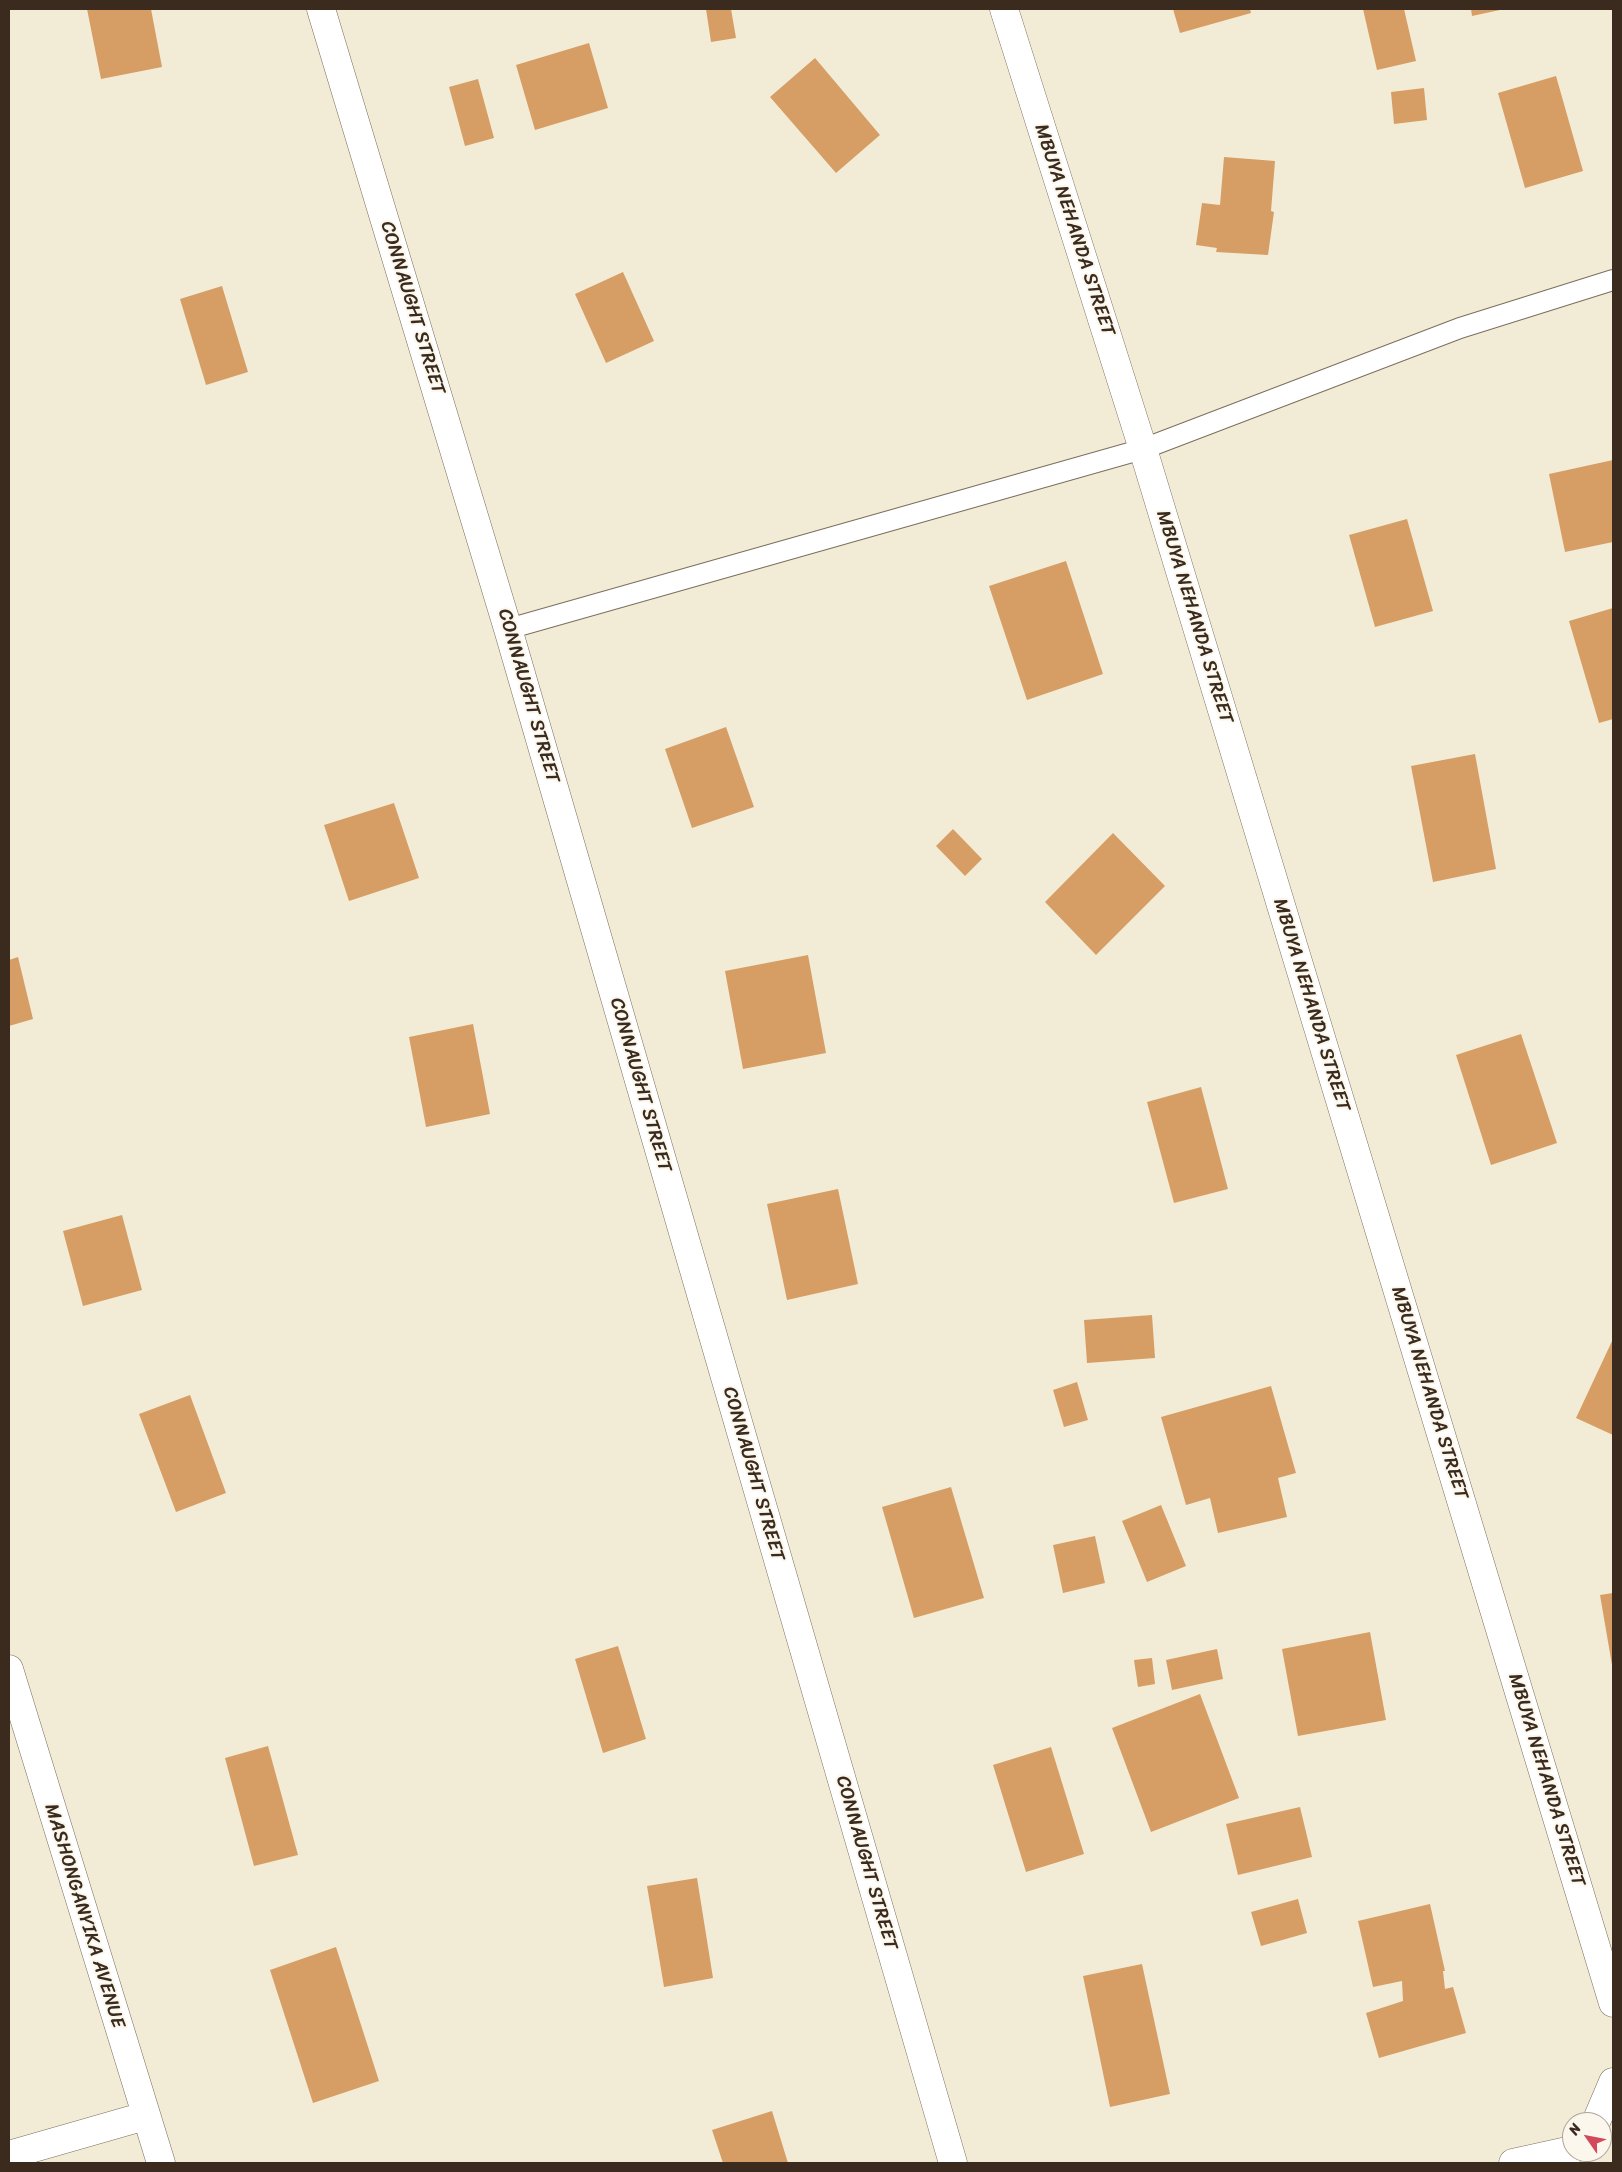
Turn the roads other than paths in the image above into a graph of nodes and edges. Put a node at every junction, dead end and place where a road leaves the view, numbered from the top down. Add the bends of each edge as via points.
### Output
1 (321, 9) edge
2 (1004, 9) edge
3 (1613, 280) edge
4 (1143, 449) junction
5 (508, 630) junction
6 (9, 1669) edge
7 (1613, 2003) edge
8 (1613, 2082) edge
9 (1600, 2112) edge
10 (146, 2116) junction
11 (1562, 2152) edge
12 (9, 2155) edge
13 (161, 2163) edge
14 (953, 2163) edge
15 (1512, 2163) edge

1 - 5 street, CONNAUGHT STREET
2 - 4 street, MBUYA NEHANDA STREET
3 - 4 lane via 1460,328
4 - 5 lane
4 - 7 street, MBUYA NEHANDA STREET
5 - 14 street, CONNAUGHT STREET
6 - 10 street, MASHONGANYIKA AVENUE
8 - 9 street
10 - 12 street
10 - 13 street, MASHONGANYIKA AVENUE
11 - 15 street

